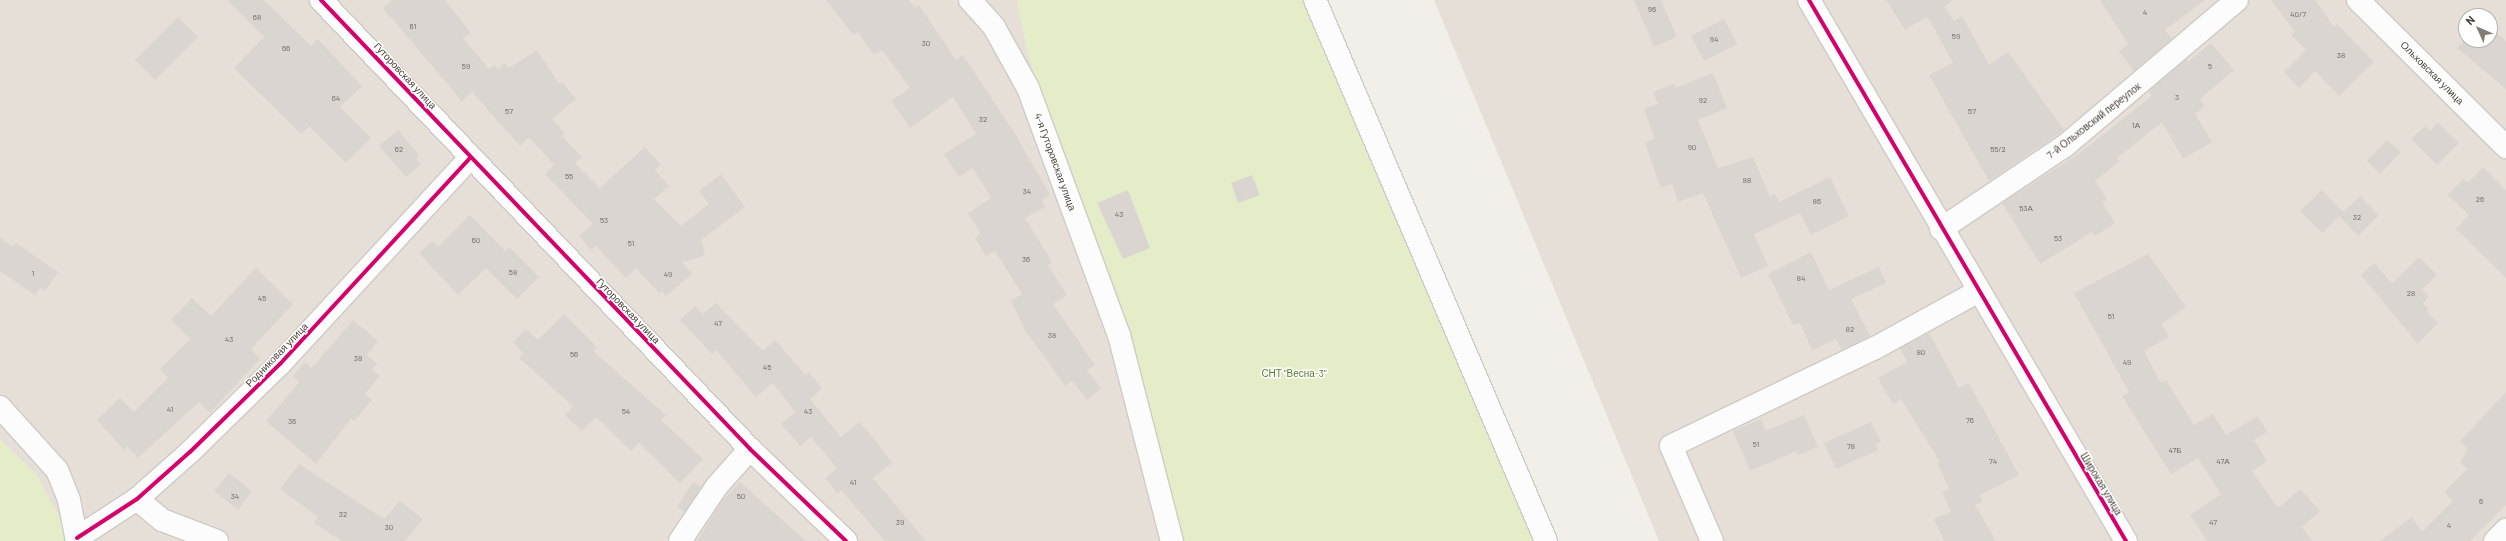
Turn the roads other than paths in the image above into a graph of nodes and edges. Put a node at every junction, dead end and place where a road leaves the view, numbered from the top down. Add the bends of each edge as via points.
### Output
1 (321, 0) edge
2 (970, 0) edge
3 (1315, 0) edge
4 (1809, 0) edge
5 (2237, 0) edge
6 (2358, 0) edge
7 (2506, 147) edge
8 (470, 158) junction
9 (1941, 228) junction
10 (1977, 292) junction
11 (0, 407) edge
12 (750, 449) junction
13 (137, 499) junction
14 (2506, 530) edge
15 (77, 539) edge
16 (217, 541) edge
17 (680, 541) edge
18 (846, 541) edge
19 (1172, 541) edge
20 (1546, 541) edge
21 (1712, 541) edge
22 (2126, 541) edge
23 (2495, 541) edge

1 - 8 street, Гуторовская улица
2 - 19 street, 4-я Гуторовская улица via 994,27 1028,88 1119,335
3 - 20 street
4 - 9 street, Широкая улица
5 - 9 street, 7-й Ольховский переулок via 2066,145
6 - 7 street, Ольховская улица
8 - 12 street, Гуторовская улица
8 - 13 street, Родниковая улица via 280,364
9 - 10 street, Широкая улица
10 - 21 street via 1874,348 1671,446
10 - 22 street, Широкая улица
11 - 15 street via 57,470 69,500
12 - 17 street via 717,486
12 - 18 street, Гуторовская улица
13 - 15 street, Родниковая улица
13 - 16 street via 162,520
14 - 23 street

